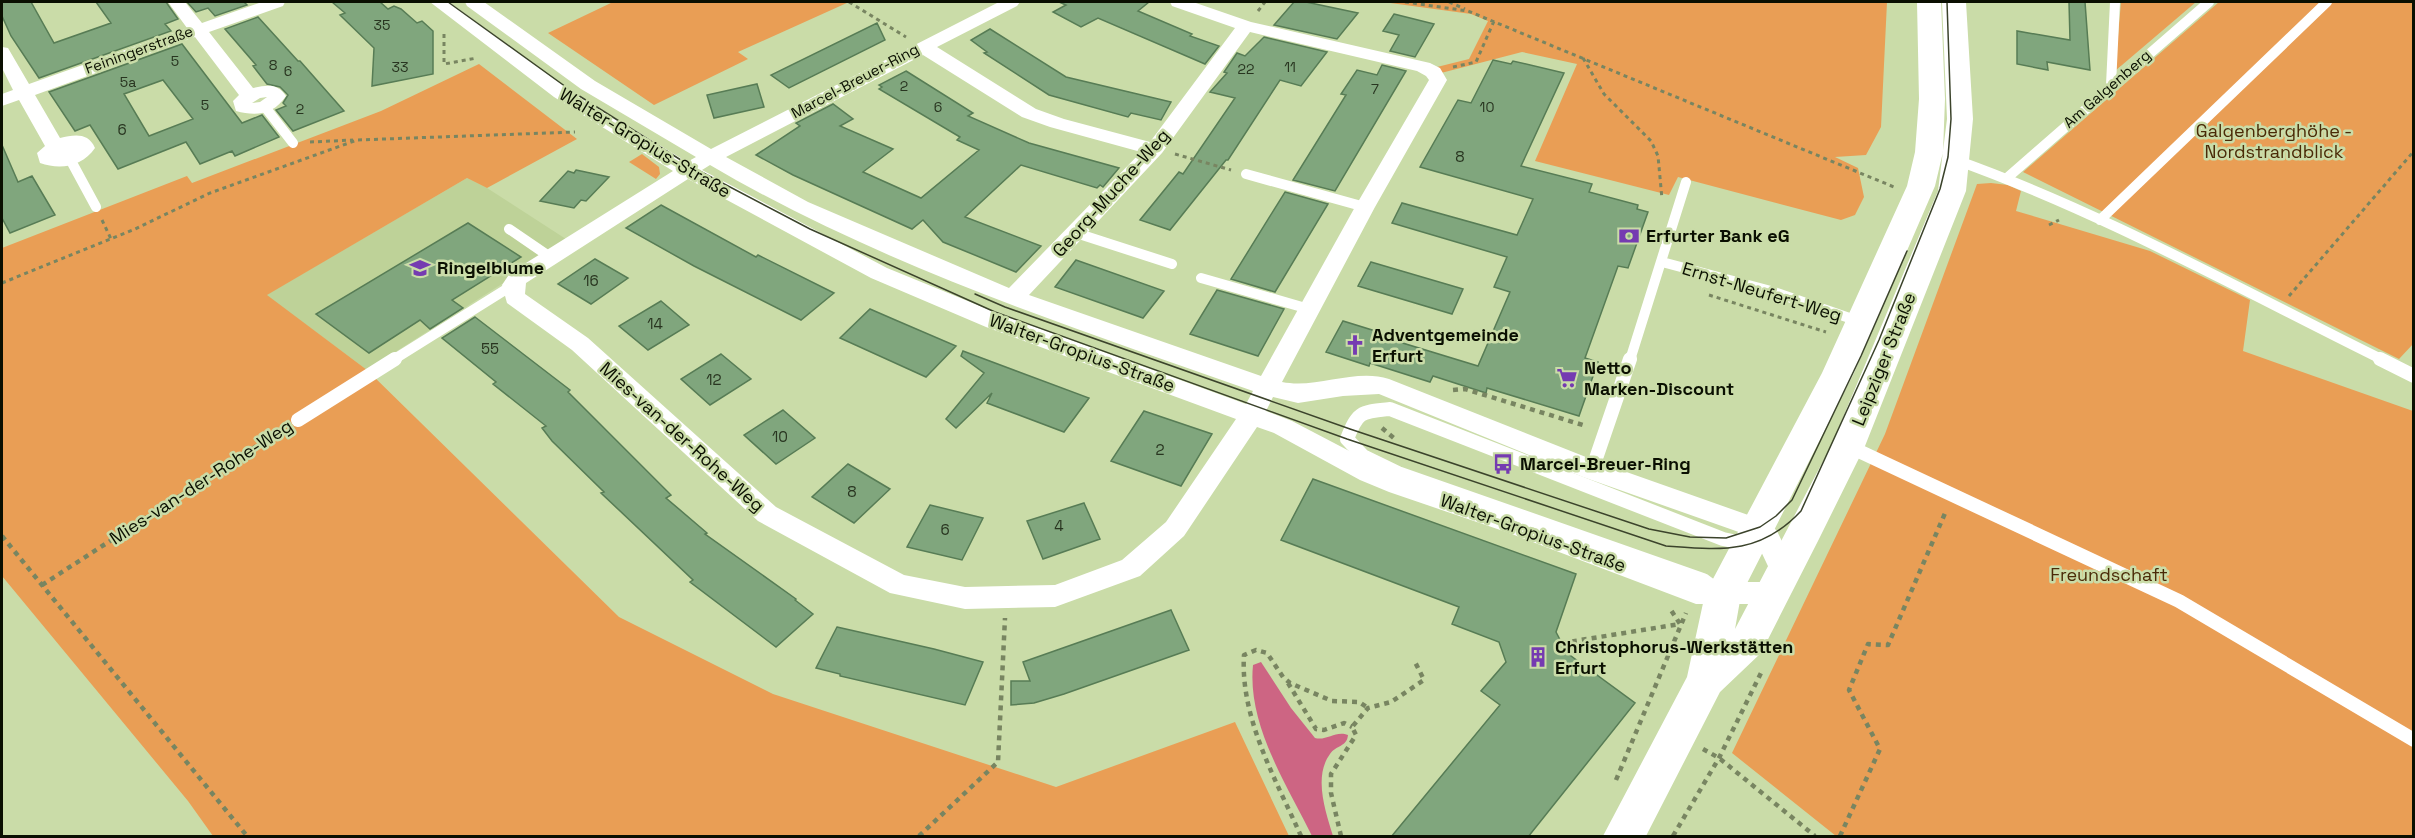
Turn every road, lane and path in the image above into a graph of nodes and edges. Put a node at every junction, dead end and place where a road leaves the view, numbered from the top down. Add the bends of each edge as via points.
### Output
1 (176, 2) edge
2 (277, 2) edge
3 (439, 2) edge
4 (474, 2) edge
5 (849, 2) edge
6 (1011, 2) edge
7 (1178, 2) edge
8 (1405, 2) edge
9 (1449, 2) edge
10 (1929, 2) edge
11 (1954, 2) edge
12 (2115, 2) edge
13 (2209, 2) edge
14 (2328, 2) edge
15 (1456, 3) edge
16 (1468, 11) junction
17 (1494, 21) junction
18 (1246, 26) junction
19 (197, 30) junction
20 (444, 34) dead end
21 (922, 46) junction
22 (2, 52) edge
23 (477, 58) dead end
24 (1583, 58) junction
25 (1467, 64) dead end
26 (2111, 85) junction
27 (22, 92) junction
28 (2, 100) edge
29 (265, 107) joint
30 (575, 132) dead end
31 (357, 140) junction
32 (293, 143) joint
33 (1155, 149) junction
34 (2414, 151) edge
35 (63, 153) joint
36 (1942, 156) junction
37 (699, 163) junction
38 (1246, 174) joint
39 (2007, 178) junction
40 (1900, 181) dead end
41 (1686, 182) dead end
42 (96, 207) dead end
43 (1365, 207) junction
44 (1664, 208) dead end
45 (2100, 220) junction
46 (510, 230) dead end
47 (1076, 233) junction
48 (550, 257) junction
49 (1662, 262) junction
50 (1172, 264) dead end
51 (1201, 278) dead end
52 (1657, 280) junction
53 (2, 283) edge
54 (513, 285) junction
55 (1013, 298) junction
56 (2278, 308) junction
57 (1309, 309) junction
58 (1861, 322) junction
59 (1826, 332) dead end
60 (2414, 376) edge
61 (1266, 387) junction
62 (1465, 388) dead end
63 (1252, 415) junction
64 (298, 420) joint
65 (1399, 432) dead end
66 (1604, 432) junction
67 (1392, 444) dead end
68 (1848, 446) junction
69 (1592, 470) junction
70 (1953, 493) junction
71 (2, 536) edge
72 (1767, 557) junction
73 (42, 585) junction
74 (1006, 597) junction
75 (1728, 612) junction
76 (1680, 624) junction
77 (1562, 643) dead end
78 (1414, 660) dead end
79 (1286, 680) junction
80 (1706, 680) junction
81 (1368, 708) junction
82 (1352, 727) junction
83 (1676, 735) junction
84 (2414, 740) edge
85 (1612, 791) dead end
86 (247, 837) edge
87 (919, 837) edge
88 (1301, 837) edge
89 (1341, 837) edge
90 (1624, 837) edge
91 (1815, 837) edge
92 (1840, 837) edge

1 - 19 street
2 - 19 street, Feiningerstraße
3 - 37 street, Walter-Gropius-Straße via 561,93
4 - 37 street, Walter-Gropius-Straße
5 - 21 path
6 - 21 street, Marcel-Breuer-Ring
7 - 18 street
8 - 16 path
9 - 15 path
10 - 36 main road, Leipziger Straße via 1932,99
11 - 36 main road, Leipziger Straße via 1959,119
12 - 26 lane
13 - 26 lane, Am Galgenberg
14 - 45 lane
15 - 16 path
16 - 17 path
17 - 24 path
17 - 25 path via 1476,62
18 - 33 street, Georg-Muche-Weg
18 - 43 street via 1433,72 1438,80
19 - 27 street, Feiningerstraße
19 - 29 street via 249,95 242,101 243,107
20 - 23 path via 444,64
21 - 33 street via 1029,113
21 - 37 street, Marcel-Breuer-Ring
22 - 27 street
24 - 40 path via 1897,188
24 - 44 path via 1606,97 1654,145
26 - 39 lane, Am Galgenberg
27 - 28 street, Feiningerstraße
27 - 35 street via 50,140
29 - 32 lane
30 - 31 path
31 - 32 path
31 - 53 path via 210,193 135,229
33 - 38 path
33 - 47 street, Georg-Muche-Weg
34 - 56 path
35 - 42 lane
36 - 39 lane
36 - 58 main road, Leipziger Straße via 1921,186
36 - 68 main road, Leipziger Straße via 1952,191
37 - 48 street, Mies-van-der-Rohe-Weg
37 - 55 street, Walter-Gropius-Straße
37 - 63 street, Walter-Gropius-Straße via 879,273 994,321
38 - 43 lane
39 - 45 lane
41 - 49 lane, Ernst-Neufert-Weg
43 - 57 street
45 - 56 lane
46 - 48 lane
47 - 50 lane
47 - 55 street, Georg-Muche-Weg
48 - 54 street, Mies-van-der-Rohe-Weg
49 - 52 lane, Ernst-Neufert-Weg
49 - 58 lane, Ernst-Neufert-Weg via 1771,291
51 - 57 lane
52 - 59 path
52 - 66 lane, Ernst-Neufert-Weg
54 - 64 lane, Mies-van-der-Rohe-Weg
54 - 74 street, Mies-van-der-Rohe-Weg via 515,298 580,344 766,514 898,585 964,598
55 - 61 street, Walter-Gropius-Straße
56 - 60 lane
57 - 61 street
58 - 72 main road, Leipziger Straße
61 - 63 street
61 - 69 street, Walter-Gropius-Straße via 1298,394 1381,385
62 - 66 path
63 - 74 street, Mies-van-der-Rohe-Weg via 1175,529 1131,568 1056,596
63 - 75 street, Walter-Gropius-Straße via 1283,427 1369,473 1518,526
64 - 73 path, Mies-van-der-Rohe-Weg
65 - 67 path
66 - 69 lane, Ernst-Neufert-Weg
68 - 70 lane
68 - 72 main road, Leipziger Straße via 1801,539
69 - 72 street, Walter-Gropius-Straße
70 - 84 lane via 2179,601
70 - 92 path via 1888,645 1868,644 1849,690 1880,749
71 - 73 path
72 - 75 main road, Leipziger Straße
72 - 75 main road, Leipziger Straße
72 - 75 lane via 1390,409 1362,412 1355,419 1347,439 1363,456 1398,473 1702,579
73 - 86 path
74 - 87 path via 998,762
75 - 76 path
75 - 80 main road, Leipziger Straße
75 - 80 main road, Leipziger Straße
76 - 77 path
76 - 85 path
78 - 81 path via 1424,680 1400,697
79 - 81 path via 1332,701 1359,702
79 - 82 path via 1317,729 1344,723
79 - 88 path via 1266,653 1256,650 1244,655 1242,685
80 - 83 main road, Leipziger Straße
81 - 82 path
82 - 89 path via 1356,735 1330,774
83 - 90 main road, Leipziger Straße
83 - 91 path via 1719,758

